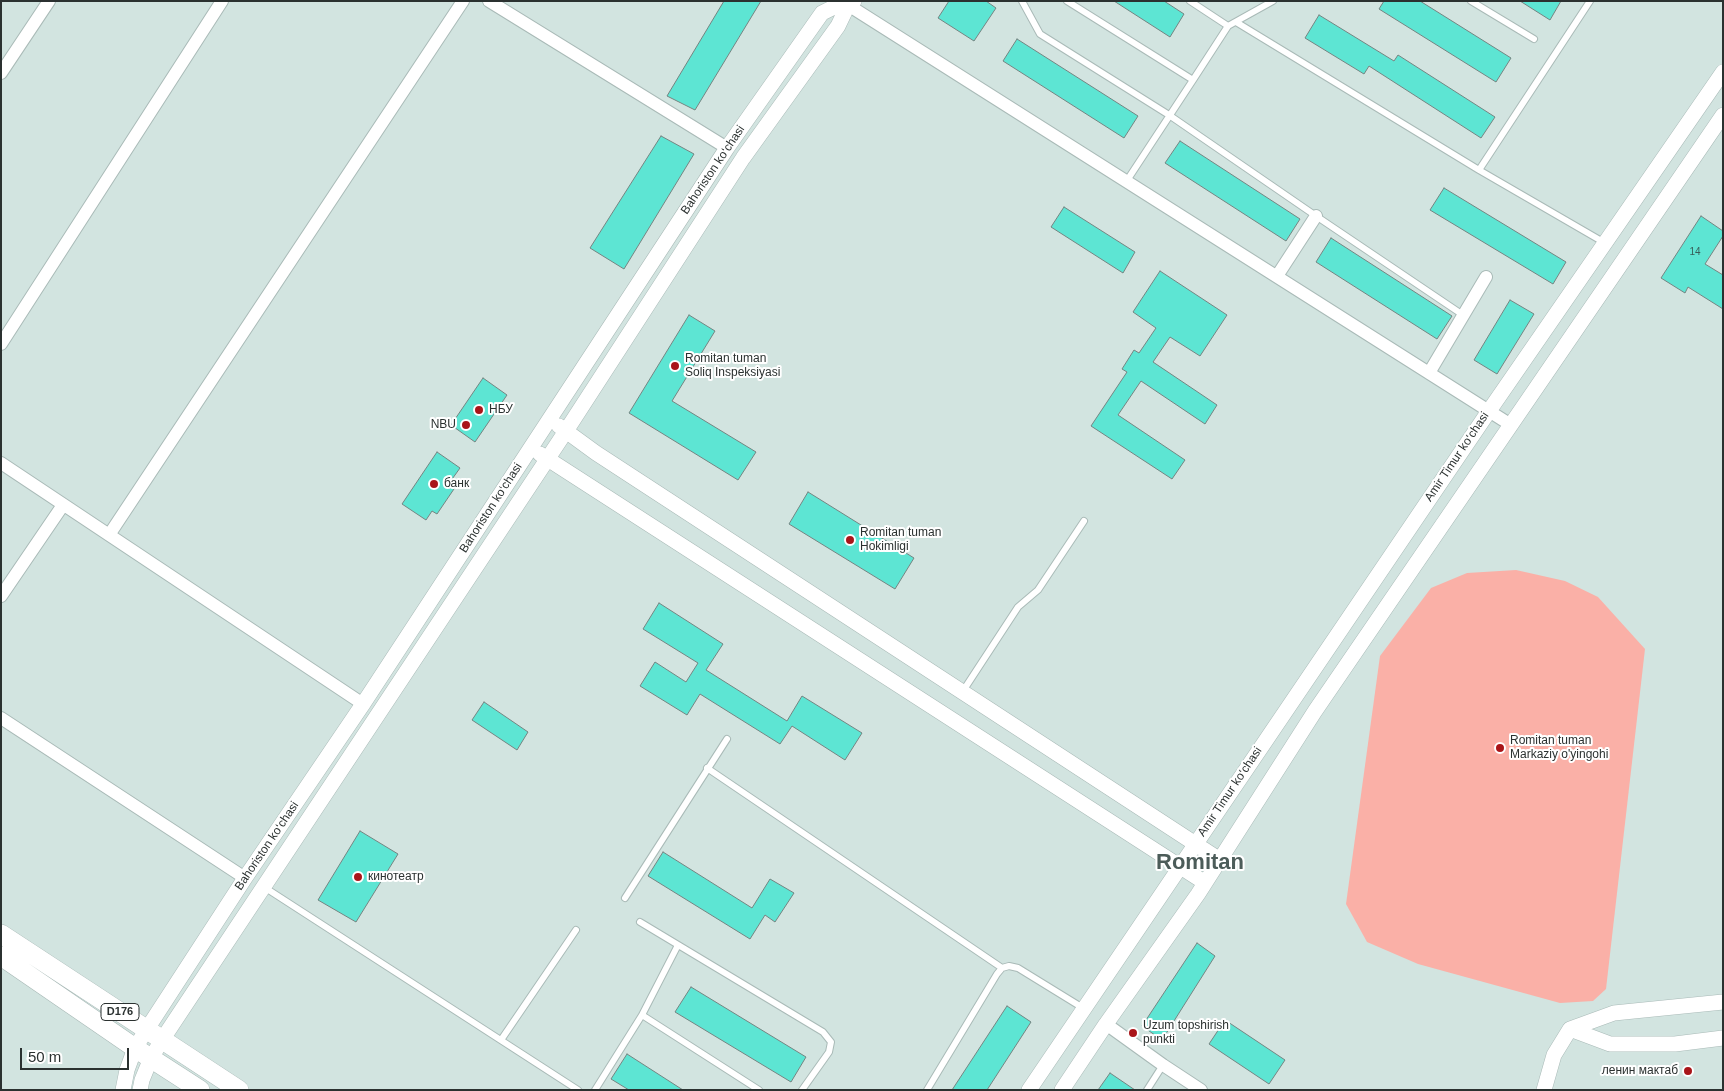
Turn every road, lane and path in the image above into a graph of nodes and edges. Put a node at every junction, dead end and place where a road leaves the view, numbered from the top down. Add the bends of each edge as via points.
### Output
1 (50, 1) edge
2 (222, 1) edge
3 (463, 1) edge
4 (489, 1) edge
5 (1022, 1) edge
6 (1067, 1) edge
7 (1190, 1) edge
8 (1273, 1) edge
9 (1471, 1) edge
10 (1590, 1) edge
11 (849, 2) edge
12 (1236, 22) junction
13 (1228, 26) junction
14 (1534, 39) dead end
15 (1723, 72) edge
16 (1, 73) edge
17 (1193, 80) junction
18 (1169, 115) junction
19 (1721, 120) edge
20 (727, 148) junction
21 (1479, 170) junction
22 (1126, 182) junction
23 (1316, 216) junction
24 (1605, 243) junction
25 (1277, 276) junction
26 (1486, 277) dead end
27 (1463, 315) junction
28 (1, 344) edge
29 (1429, 373) junction
30 (1489, 411) junction
31 (550, 419) junction
32 (1511, 425) junction
33 (566, 431) junction
34 (531, 447) junction
35 (548, 459) junction
36 (1, 463) edge
37 (63, 505) junction
38 (1084, 521) dead end
39 (109, 535) junction
40 (1, 596) edge
41 (962, 692) junction
42 (363, 704) junction
43 (1, 718) edge
44 (727, 739) dead end
45 (707, 768) junction
46 (1194, 844) junction
47 (1220, 860) junction
48 (1180, 868) junction
49 (245, 878) junction
50 (1204, 882) junction
51 (263, 886) junction
52 (625, 898) dead end
53 (640, 922) dead end
54 (576, 930) dead end
55 (1, 934) edge
56 (678, 945) junction
57 (3, 962) edge
58 (1002, 968) junction
59 (1723, 1002) edge
60 (1084, 1008) junction
61 (642, 1015) junction
62 (1106, 1024) junction
63 (147, 1029) junction
64 (1570, 1029) junction
65 (1723, 1038) edge
66 (162, 1040) junction
67 (501, 1040) junction
68 (135, 1048) junction
69 (151, 1058) junction
70 (1163, 1065) junction
71 (123, 1090) edge
72 (140, 1090) edge
73 (200, 1090) edge
74 (239, 1090) edge
75 (578, 1090) edge
76 (595, 1090) edge
77 (760, 1090) edge
78 (802, 1090) edge
79 (928, 1090) edge
80 (1029, 1090) edge
81 (1062, 1090) edge
82 (1147, 1090) edge
83 (1201, 1090) edge
84 (1544, 1090) edge

1 - 16 street
2 - 28 street
3 - 39 street
4 - 20 street
5 - 18 lane via 1040,34
6 - 17 lane
7 - 13 lane
8 - 12 lane
9 - 14 lane
10 - 21 lane
11 - 20 street, Bahoriston ko‘chasi via 822,13
11 - 22 street
11 - 33 street, Bahoriston ko‘chasi via 838,26 743,158
12 - 13 lane
12 - 21 lane
13 - 17 lane
15 - 24 street, Amir Timur ko‘chasi
17 - 18 lane
18 - 22 lane
18 - 23 lane
19 - 32 street, Amir Timur ko‘chasi
20 - 31 street, Bahoriston ko‘chasi
21 - 24 lane
22 - 25 street
23 - 25 street
23 - 27 lane
24 - 30 street, Amir Timur ko‘chasi
25 - 29 street
26 - 27 street
27 - 29 street
29 - 30 street
30 - 32 street
30 - 46 street, Amir Timur ko‘chasi
31 - 33 street
31 - 34 street, Bahoriston ko‘chasi
32 - 47 street, Amir Timur ko‘chasi via 1315,711
33 - 35 street, Bahoriston ko‘chasi
33 - 41 street
34 - 35 street
34 - 42 street, Bahoriston ko‘chasi
35 - 48 street
35 - 51 street, Bahoriston ko‘chasi
36 - 37 street
37 - 39 street
37 - 40 street
38 - 41 lane via 1038,590 1018,607
39 - 42 street
41 - 46 street
42 - 49 street, Bahoriston ko‘chasi
43 - 49 street
44 - 45 lane
45 - 52 lane
45 - 58 lane
46 - 47 street
46 - 48 street, Amir Timur ko‘chasi
47 - 50 street, Amir Timur ko‘chasi
48 - 50 street
48 - 60 street, Amir Timur ko‘chasi
49 - 63 street, Bahoriston ko‘chasi
50 - 62 street, Amir Timur ko‘chasi
51 - 66 street, Bahoriston ko‘chasi
51 - 67 lane
53 - 56 lane
54 - 67 lane
55 - 63 main road, D176
56 - 61 lane
56 - 78 lane via 824,1032 831,1042 829,1052
57 - 68 main road, D176
58 - 60 lane via 1018,968
58 - 79 lane
59 - 64 street via 1614,1013
60 - 62 street
60 - 80 street, Amir Timur ko‘chasi
61 - 76 lane
61 - 77 lane
62 - 70 street
62 - 81 street, Amir Timur ko‘chasi
63 - 66 main road, D176
63 - 68 street, Bahoriston ko‘chasi
64 - 65 street via 1610,1044 1675,1044
64 - 84 street via 1554,1055
66 - 69 street, Bahoriston ko‘chasi
66 - 74 main road, D176
67 - 75 lane
68 - 69 main road, D176
68 - 71 street, Bahoriston ko‘chasi
69 - 72 street, Bahoriston ko‘chasi
69 - 73 main road, D176
70 - 82 lane
70 - 83 street

